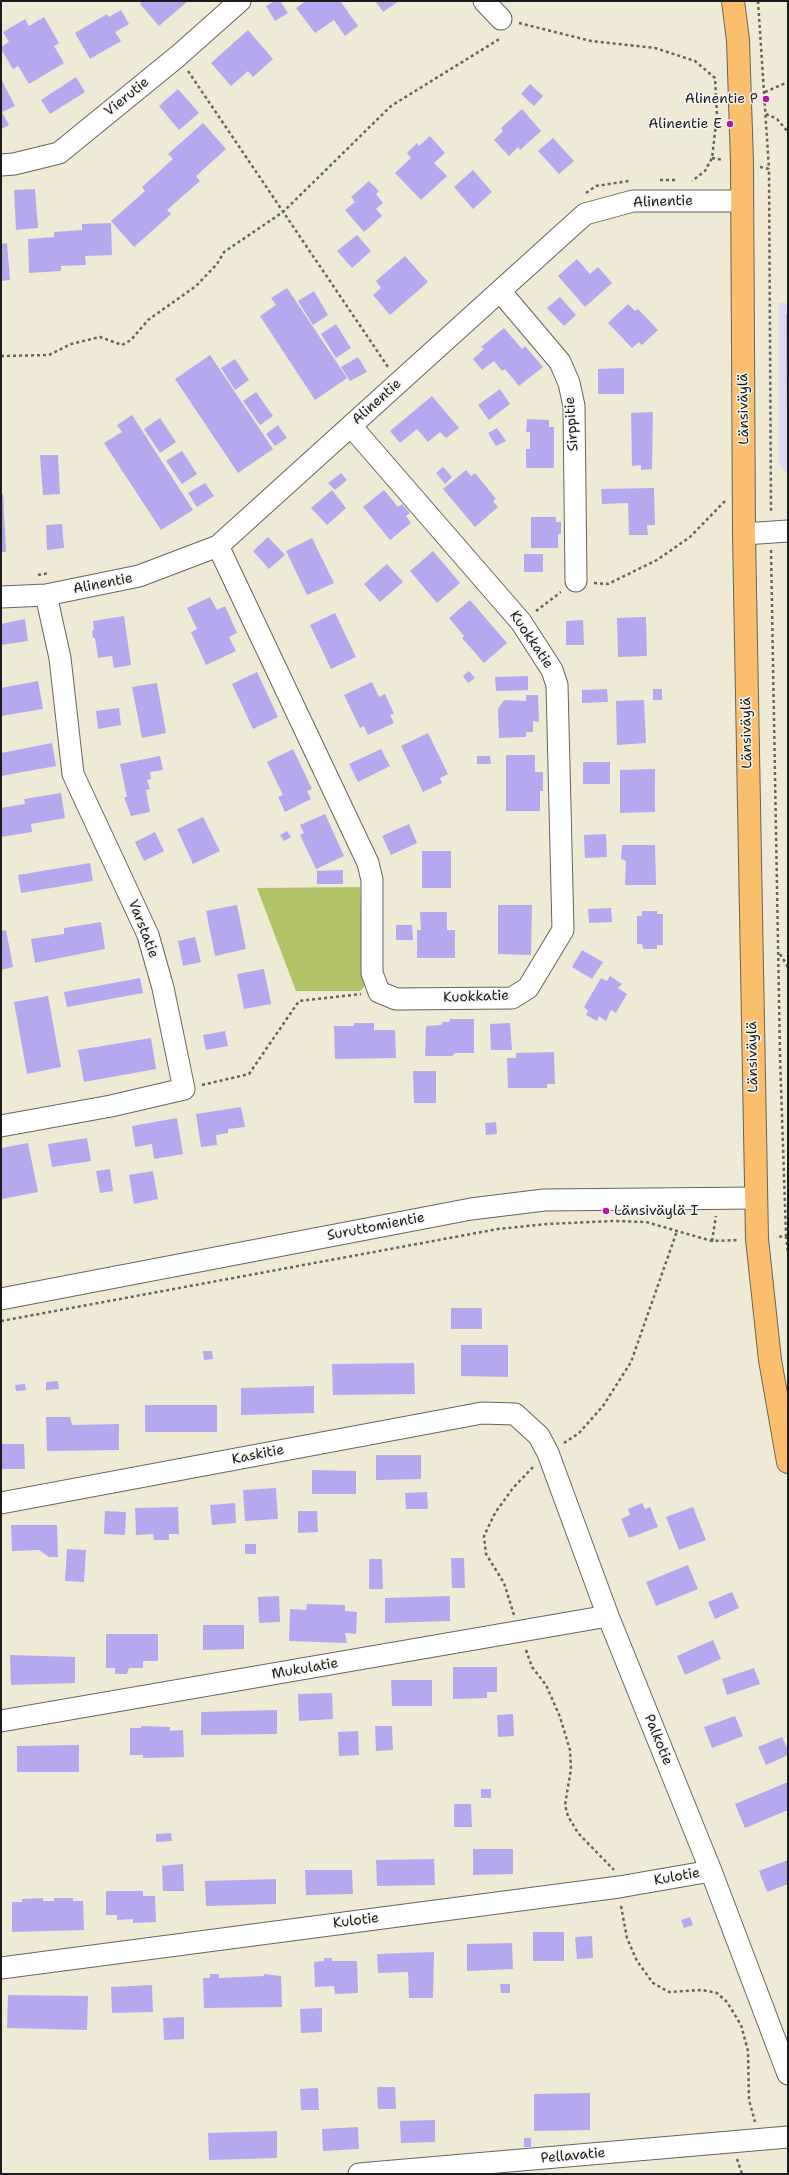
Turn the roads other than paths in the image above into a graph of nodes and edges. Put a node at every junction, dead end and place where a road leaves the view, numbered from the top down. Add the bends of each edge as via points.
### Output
1 (240, 1) edge
2 (484, 1) edge
3 (733, 1) edge
4 (506, 28) road end
5 (1, 166) edge
6 (742, 201) junction
7 (500, 291) junction
8 (351, 426) junction
9 (779, 532) edge
10 (744, 534) junction
11 (218, 546) junction
12 (576, 581) road end
13 (46, 595) junction
14 (1, 597) edge
15 (1, 1126) edge
16 (756, 1198) junction
17 (1, 1299) edge
18 (515, 1414) joint
19 (788, 1462) edge
20 (1, 1503) edge
21 (608, 1616) junction
22 (1, 1721) edge
23 (711, 1871) junction
24 (1, 1968) edge
25 (788, 2074) edge
26 (788, 2137) edge
27 (359, 2174) edge

1 - 5 street, Vierutie via 178,56 59,153
2 - 4 street
3 - 6 main road, Länsiväylä via 738,40
6 - 7 street, Alinentie via 633,201 585,214
6 - 10 main road, Länsiväylä
7 - 8 street, Alinentie
7 - 12 street, Sirppitie via 560,362 569,383 574,406
8 - 11 street, Alinentie
8 - 11 street, Kuokkatie via 522,622 552,670 557,685 563,930 528,988 512,998 396,999 379,992 372,974 372,880 368,863
9 - 10 street
10 - 16 main road, Länsiväylä
11 - 13 street, Alinentie via 139,576
13 - 14 street, Alinentie
13 - 15 street, Varstatie via 60,658 73,774 148,935 163,988 184,1089 111,1106
16 - 17 street, Suruttomientie via 544,1200 472,1209
16 - 19 main road, Länsiväylä via 757,1239 770,1360
18 - 20 street, Kaskitie via 482,1414
18 - 21 street, Palkotie via 540,1436 548,1453
21 - 22 street, Mukulatie
21 - 23 street, Palkotie
23 - 24 street, Kulotie via 619,1887
23 - 25 street, Palkotie
26 - 27 street, Pellavatie

